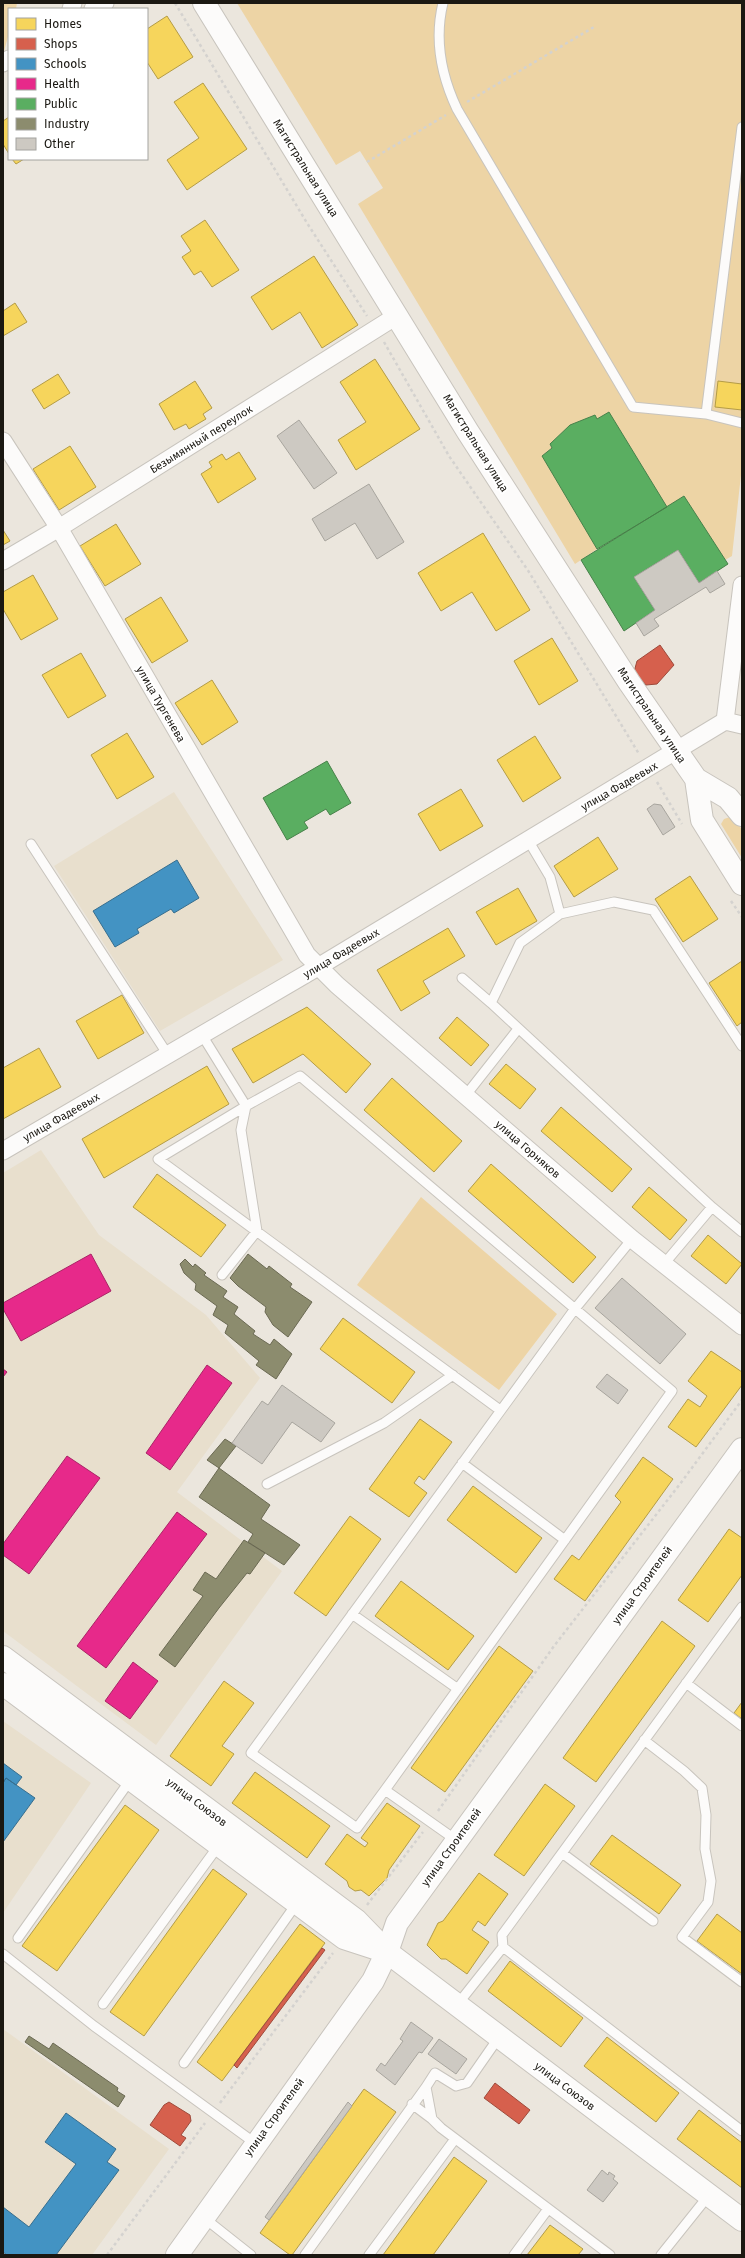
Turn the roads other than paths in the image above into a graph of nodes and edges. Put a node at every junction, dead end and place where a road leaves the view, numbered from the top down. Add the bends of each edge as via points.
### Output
1 (105, 3) edge
2 (204, 3) edge
3 (442, 3) edge
4 (95, 8) edge
5 (742, 127) edge
6 (398, 315) junction
7 (706, 414) junction
8 (742, 423) edge
9 (3, 442) edge
10 (59, 528) junction
11 (3, 561) edge
12 (741, 592) edge
13 (725, 721) junction
14 (742, 725) edge
15 (677, 752) junction
16 (696, 779) junction
17 (742, 815) edge
18 (528, 840) junction
19 (31, 844) dead end
20 (736, 892) edge
21 (560, 914) junction
22 (318, 967) junction
23 (462, 978) dead end
24 (491, 1003) junction
25 (518, 1029) junction
26 (202, 1035) junction
27 (742, 1046) edge
28 (168, 1055) junction
29 (466, 1095) junction
30 (246, 1106) junction
31 (3, 1151) edge
32 (712, 1207) junction
33 (257, 1231) junction
34 (742, 1232) edge
35 (632, 1239) junction
36 (664, 1264) junction
37 (222, 1275) dead end
38 (574, 1310) junction
39 (742, 1326) edge
40 (453, 1375) junction
41 (500, 1410) junction
42 (742, 1449) edge
43 (462, 1463) junction
44 (267, 1484) dead end
45 (565, 1540) junction
46 (742, 1607) edge
47 (352, 1614) junction
48 (3, 1657) edge
49 (3, 1684) edge
50 (686, 1684) junction
51 (458, 1689) junction
52 (74, 1724) junction
53 (742, 1726) edge
54 (644, 1740) junction
55 (131, 1779) junction
56 (385, 1790) junction
57 (199, 1817) junction
58 (456, 1840) junction
59 (219, 1845) junction
60 (562, 1853) junction
61 (297, 1903) junction
62 (653, 1921) dead end
63 (18, 1938) dead end
64 (504, 1947) junction
65 (387, 1952) junction
66 (3, 1954) edge
67 (742, 1982) edge
68 (104, 2004) dead end
69 (457, 2005) junction
70 (499, 2037) junction
71 (184, 2063) dead end
72 (426, 2087) junction
73 (412, 2104) junction
74 (432, 2119) junction
75 (742, 2131) edge
76 (455, 2139) junction
77 (255, 2144) junction
78 (709, 2195) junction
79 (548, 2209) junction
80 (203, 2217) junction
81 (742, 2220) edge
82 (177, 2255) edge
83 (251, 2255) edge
84 (306, 2255) edge
85 (369, 2255) edge
86 (514, 2255) edge
87 (610, 2255) edge
88 (661, 2255) edge

1 - 4 street
2 - 6 main road, Магистральная улица
3 - 7 lane via 438,40 446,88 633,407
5 - 7 lane
6 - 10 street, Безымянный переулок
6 - 15 main road, Магистральная улица via 468,432
7 - 8 lane
9 - 10 street, улица Тургенева
10 - 11 street, Безымянный переулок
10 - 22 street, улица Тургенева via 295,936
12 - 13 street
13 - 14 street
13 - 15 street, улица Фадеевых
15 - 16 main road, Магистральная улица
15 - 18 street, улица Фадеевых
16 - 17 main road via 728,798
16 - 20 main road, Магистральная улица via 702,820
18 - 21 lane via 550,877
18 - 22 street, улица Фадеевых
19 - 28 lane
21 - 24 lane via 520,943
21 - 27 lane via 614,902 653,910
22 - 26 street, улица Фадеевых
22 - 29 street, улица Горняков
23 - 24 lane
24 - 25 lane
25 - 29 lane
25 - 32 lane
26 - 28 street, улица Фадеевых
26 - 30 lane
28 - 31 street, улица Фадеевых
29 - 35 street, улица Горняков
30 - 33 lane via 241,1130
30 - 33 lane via 158,1159
30 - 38 lane via 300,1076
32 - 34 lane
32 - 36 lane
33 - 37 lane
33 - 40 lane
35 - 36 street, улица Горняков
35 - 38 lane
36 - 39 street, улица Горняков
38 - 41 lane
38 - 45 lane via 672,1392
40 - 41 lane
40 - 44 lane via 384,1423
41 - 43 lane
42 - 58 main road, улица Строителей
43 - 45 lane
43 - 47 lane
45 - 51 lane
46 - 50 lane
47 - 51 lane
47 - 56 lane via 251,1753 357,1828
48 - 52 main road, улица Союзов
49 - 52 main road, улица Союзов
50 - 53 lane
50 - 54 lane
51 - 56 lane
52 - 55 main road, улица Союзов
52 - 57 main road, улица Союзов
54 - 60 lane
54 - 67 lane via 702,1788 706,1815 704,1848 711,1881 708,1902 682,1937
55 - 57 main road, улица Союзов
55 - 63 lane
56 - 58 lane
57 - 59 main road, улица Союзов
57 - 65 main road, улица Союзов via 356,1920
58 - 65 main road, улица Строителей via 397,1923
59 - 61 main road, улица Союзов
59 - 68 lane
60 - 62 lane
60 - 64 lane via 502,1935
61 - 65 main road, улица Союзов via 344,1938
61 - 71 lane
64 - 69 lane
64 - 75 lane
65 - 69 main road, улица Союзов
65 - 77 main road, улица Строителей via 372,1981
66 - 77 lane via 94,2026
69 - 70 main road, улица Союзов
70 - 72 lane via 467,2083 456,2086 435,2073
70 - 78 main road, улица Союзов
72 - 73 lane
72 - 74 lane
73 - 74 lane
73 - 84 lane
74 - 76 lane
76 - 79 lane
76 - 85 lane
77 - 80 main road, улица Строителей
78 - 81 main road, улица Союзов
78 - 88 lane
79 - 86 lane
79 - 87 lane
80 - 82 main road, улица Строителей
80 - 83 lane

